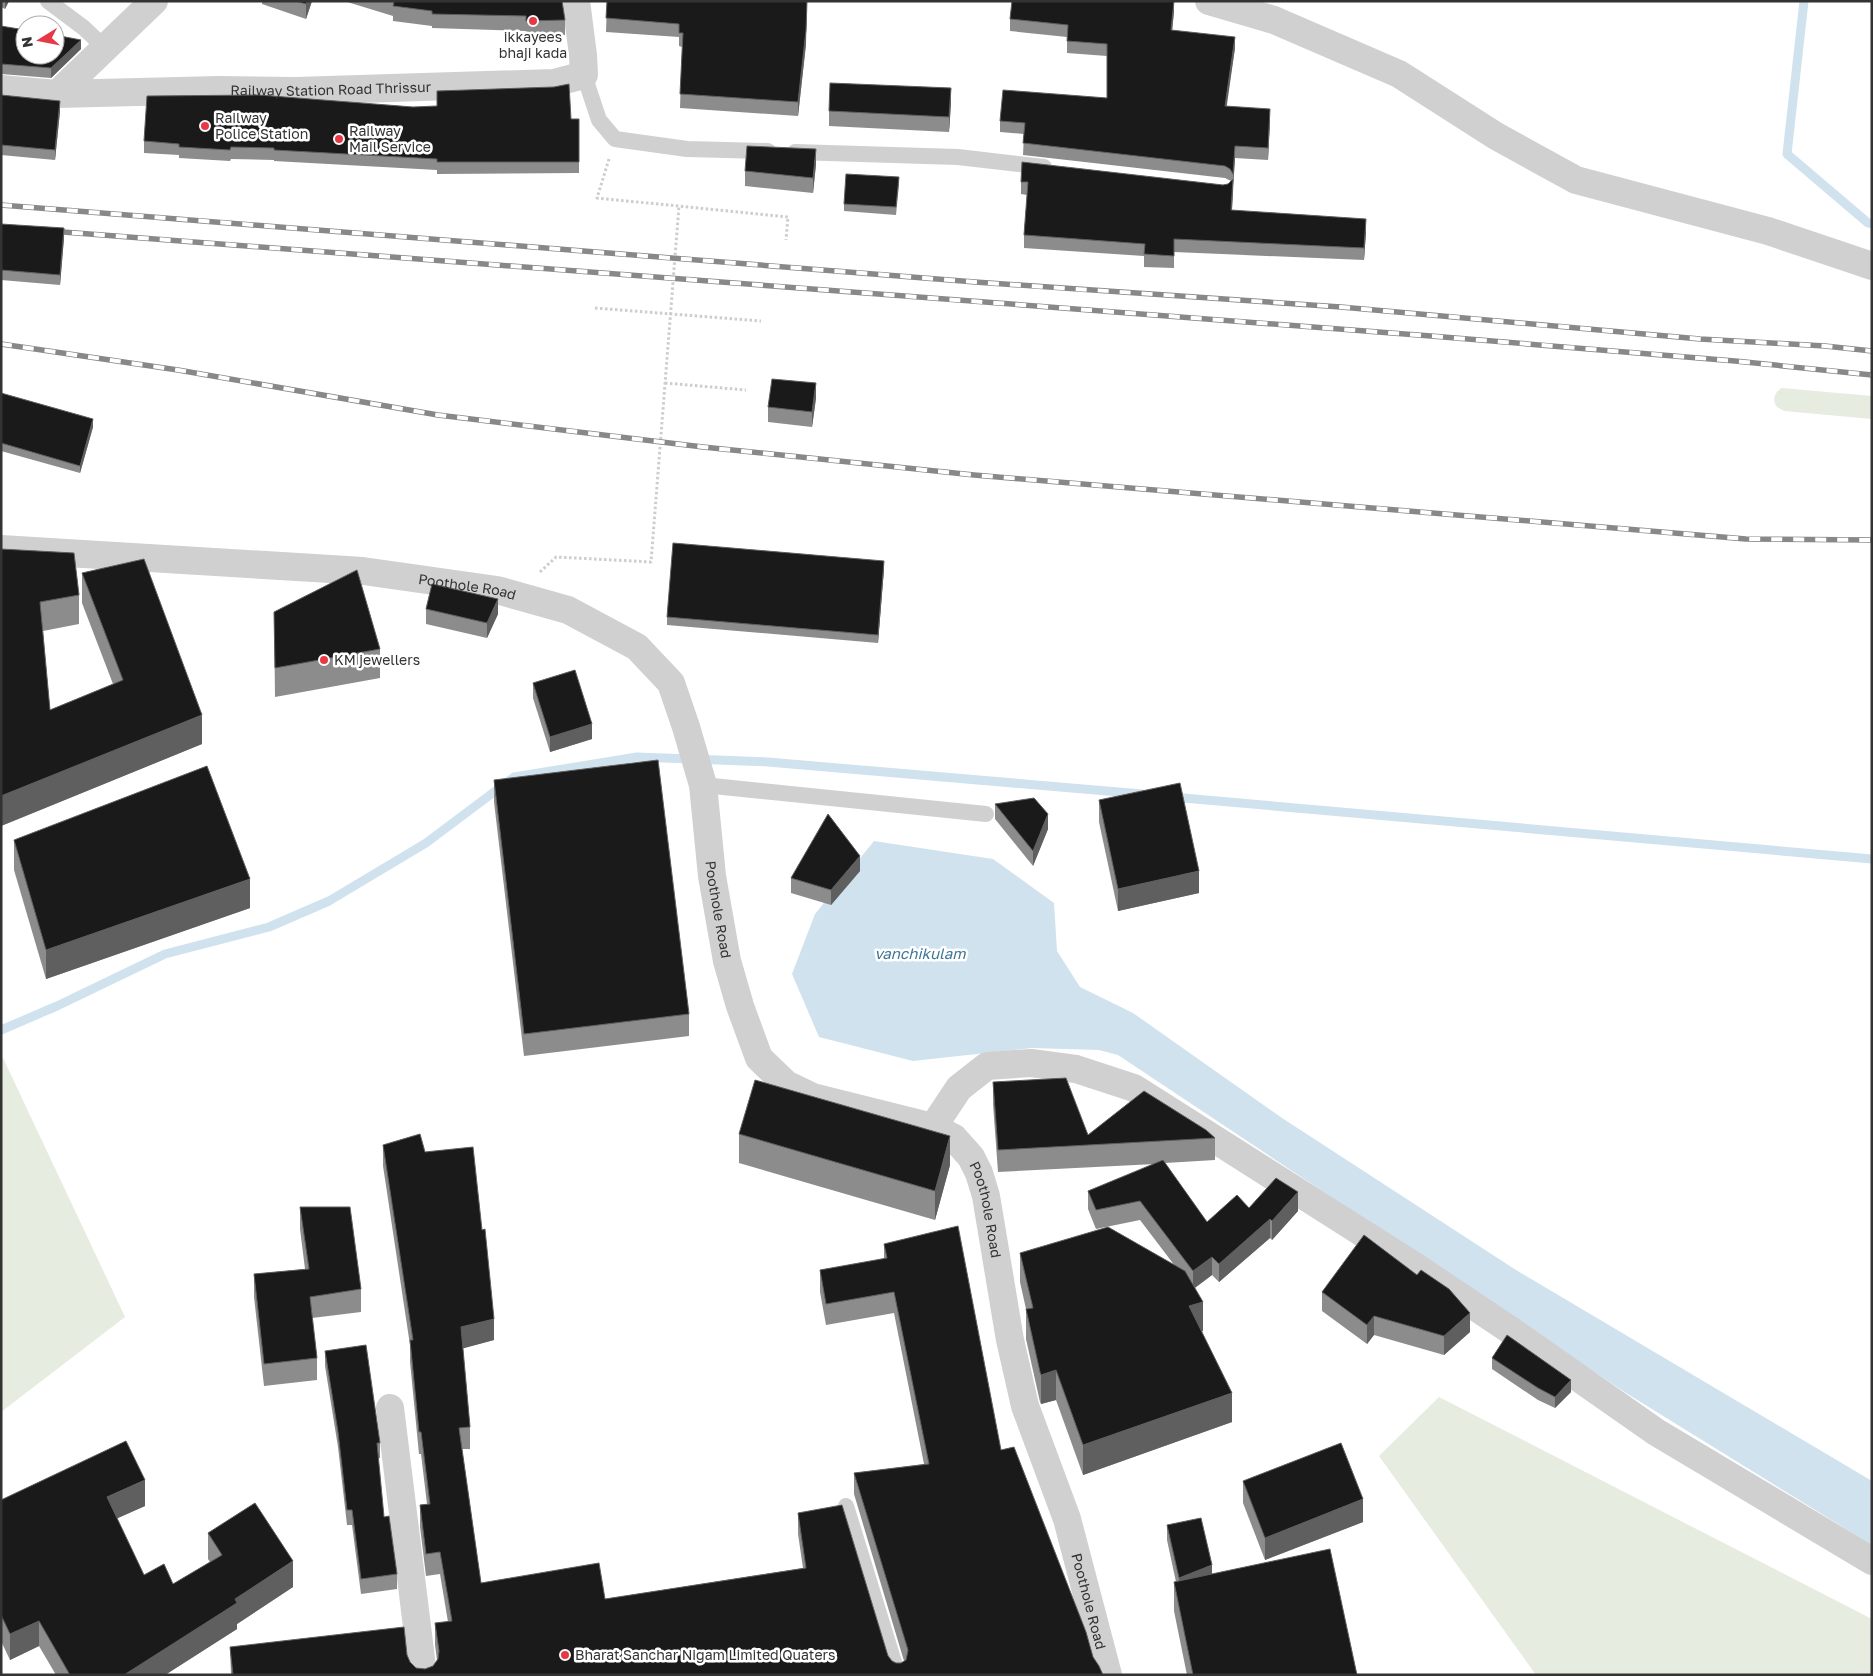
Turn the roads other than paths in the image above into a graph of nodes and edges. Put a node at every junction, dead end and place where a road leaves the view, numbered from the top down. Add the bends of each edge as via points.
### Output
1 (48, 1) edge
2 (154, 1) edge
3 (576, 1) edge
4 (1209, 1) edge
5 (105, 48) junction
6 (584, 75) junction
7 (1, 89) edge
8 (57, 94) junction
9 (1056, 168) edge
10 (1872, 266) edge
11 (1, 549) edge
12 (701, 779) junction
13 (986, 814) dead end
14 (932, 1127) junction
15 (390, 1408) dead end
16 (846, 1506) dead end
17 (1872, 1561) edge
18 (422, 1675) edge
19 (898, 1675) edge
20 (1108, 1675) edge

1 - 5 lane
2 - 5 street
3 - 6 street
4 - 10 street via 1274,20 1398,74 1496,136 1576,180 1768,231
5 - 8 street
6 - 8 street, Railway Station Road Thrissur via 554,83
6 - 9 lane via 599,120 615,139 687,149 958,157
7 - 8 street, Railway Station Road Thrissur
11 - 12 street, Poothole Road via 363,571 496,590 568,610 637,647 671,683
12 - 13 lane
12 - 14 street, Poothole Road via 712,876 727,961 759,1058 786,1084 813,1097
14 - 17 street via 959,1088 987,1066 1031,1063 1076,1069 1134,1088 1412,1265 1656,1432
14 - 20 street, Poothole Road via 954,1138 971,1157 979,1174 986,1196 1010,1340 1025,1406 1067,1519
15 - 18 street
16 - 19 lane

